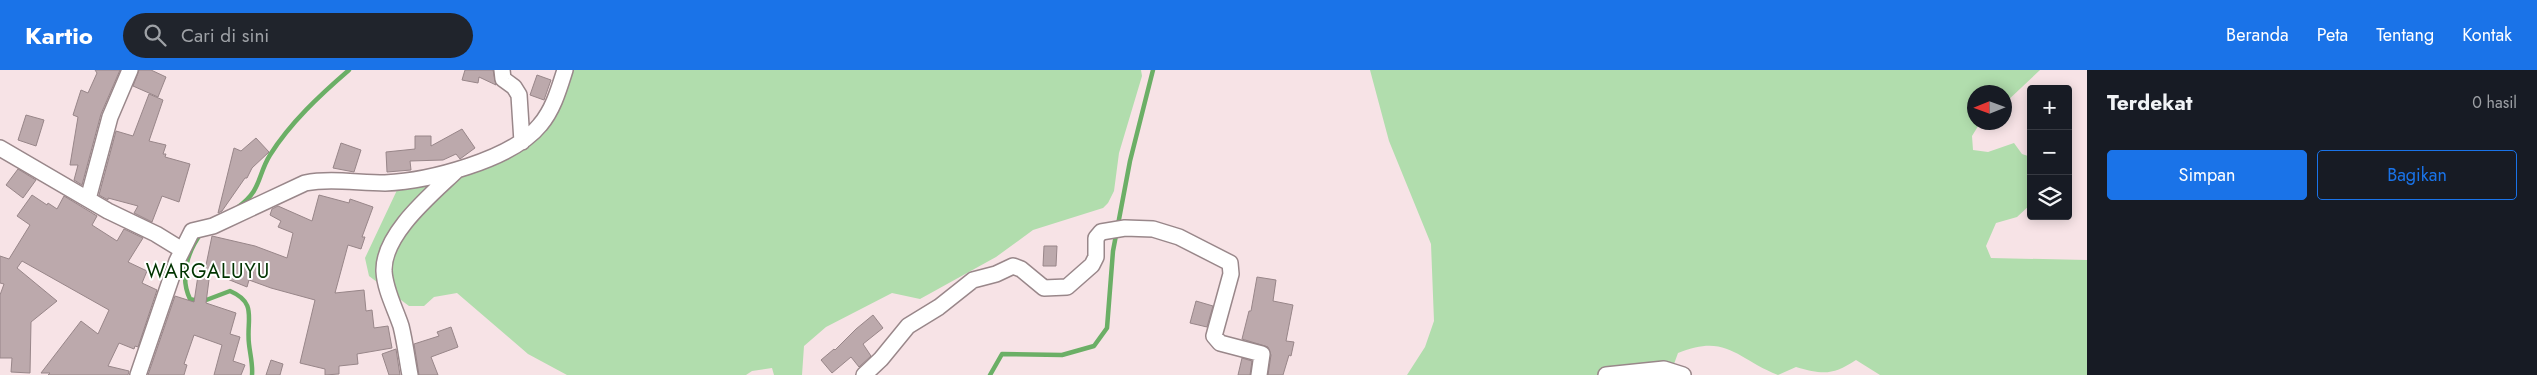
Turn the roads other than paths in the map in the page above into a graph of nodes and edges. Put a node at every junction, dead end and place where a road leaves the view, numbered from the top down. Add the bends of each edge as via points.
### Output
1 (130, 70) edge
2 (502, 70) edge
3 (566, 70) edge
4 (522, 142) junction
5 (0, 148) edge
6 (456, 171) junction
7 (88, 199) junction
8 (182, 250) junction
9 (138, 375) edge
10 (410, 375) edge
11 (864, 375) edge
12 (1259, 375) edge
13 (1606, 375) edge
14 (1684, 375) edge

1 - 7 street via 108,123
2 - 4 street via 503,79 519,95
3 - 4 street via 540,126
4 - 6 street
5 - 7 street
6 - 8 street via 386,182 305,183 189,234
6 - 10 street via 416,211 394,239 386,257 386,282 401,328
7 - 8 street
8 - 9 street
11 - 12 street via 881,360 904,329 973,280 1013,266 1044,288 1069,285 1094,261 1096,238 1101,232 1125,228 1146,228 1172,234 1230,263 1231,274 1214,336 1220,343 1262,354
13 - 14 street via 1664,369

